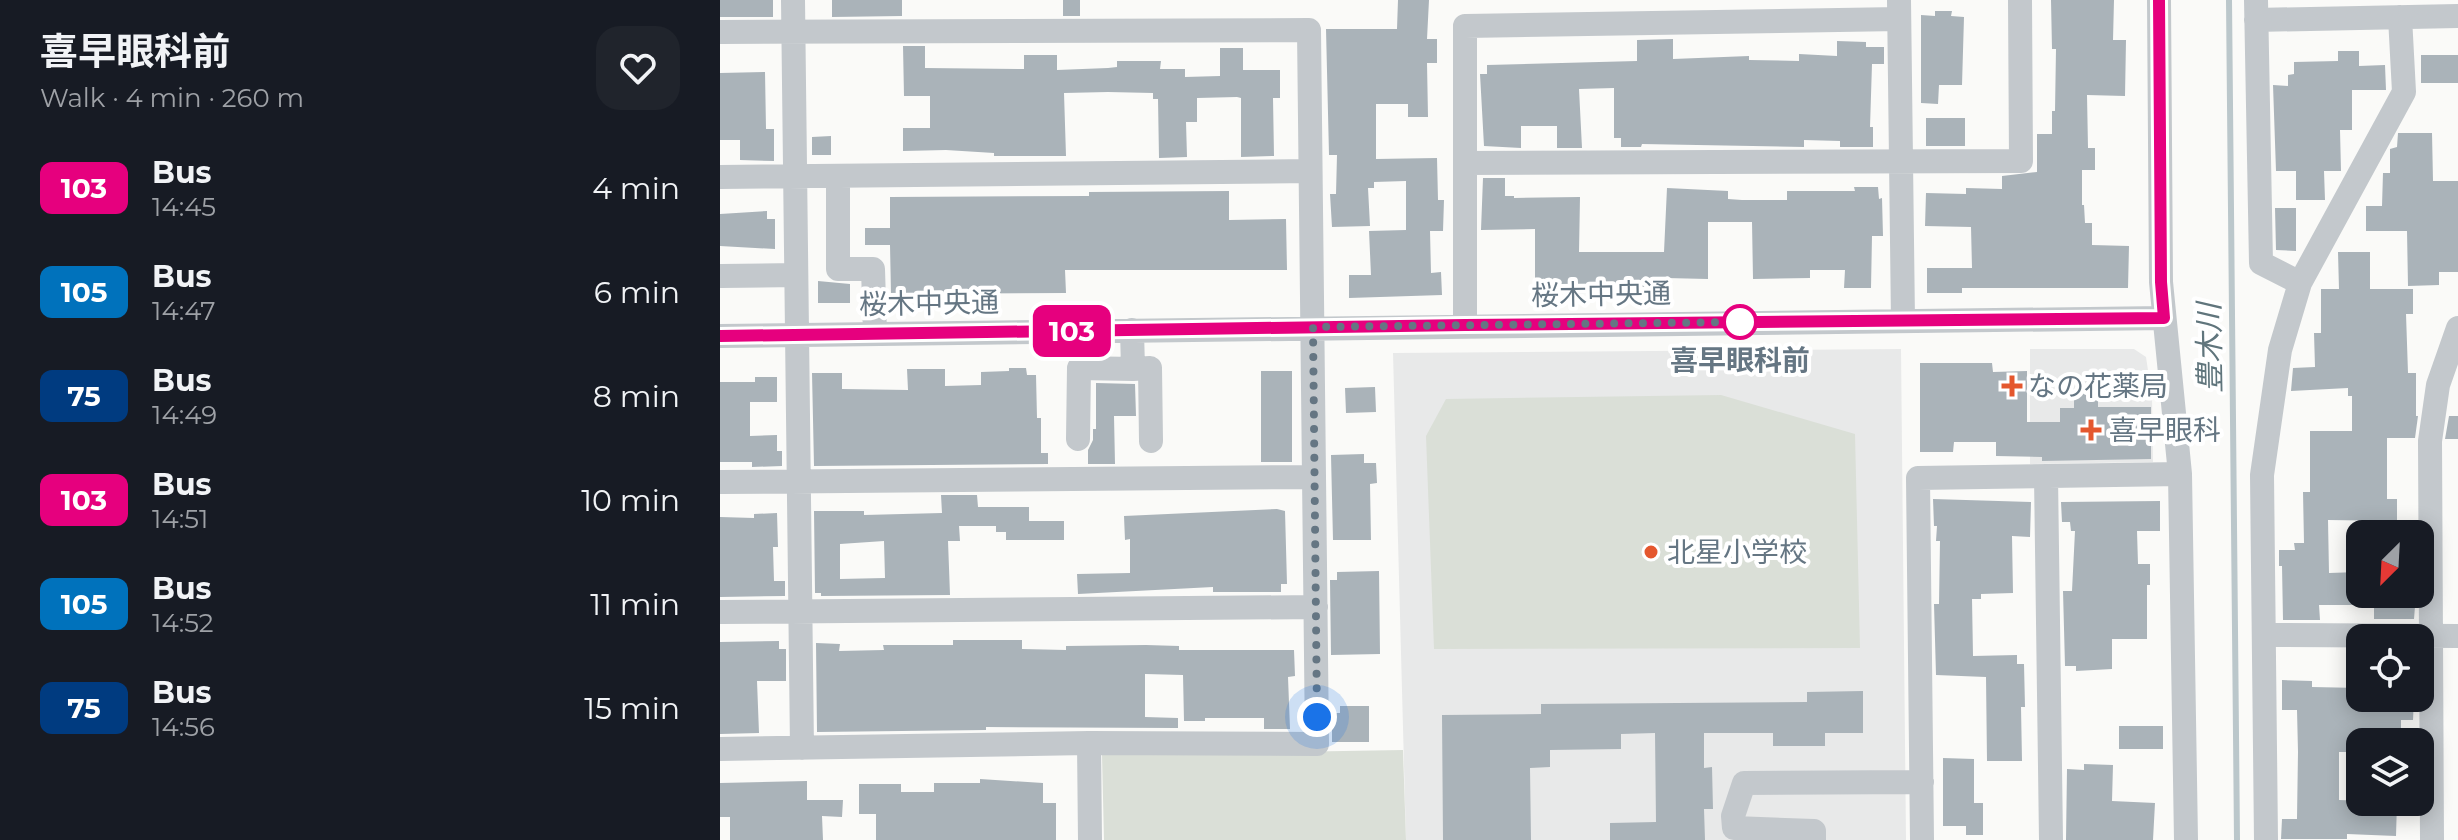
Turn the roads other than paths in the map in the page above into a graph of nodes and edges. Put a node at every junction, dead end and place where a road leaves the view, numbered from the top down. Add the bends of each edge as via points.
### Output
1 (793, 0) edge
2 (2020, 0) edge
3 (2159, 0) edge
4 (1899, 10) edge
5 (2256, 10) edge
6 (2458, 16) edge
7 (2400, 17) junction
8 (720, 32) edge
9 (794, 33) junction
10 (1901, 160) junction
11 (1465, 163) junction
12 (1310, 171) junction
13 (720, 177) edge
14 (838, 177) junction
15 (795, 178) junction
16 (796, 275) junction
17 (721, 276) edge
18 (2300, 283) junction
19 (2164, 318) junction
20 (1903, 321) junction
21 (1465, 325) junction
22 (1313, 327) junction
23 (2458, 328) edge
24 (1132, 330) junction
25 (875, 334) junction
26 (797, 335) junction
27 (720, 336) edge
28 (1133, 369) junction
29 (1078, 439) dead end
30 (1151, 441) dead end
31 (2180, 474) junction
32 (2046, 476) junction
33 (1314, 477) junction
34 (799, 481) junction
35 (720, 482) edge
36 (1316, 607) junction
37 (802, 610) junction
38 (720, 612) edge
39 (2432, 624) edge
40 (2264, 635) junction
41 (2346, 635) edge
42 (2434, 636) edge
43 (2458, 636) edge
44 (2432, 712) edge
45 (1089, 743) junction
46 (802, 748) junction
47 (720, 749) edge
48 (1922, 782) junction
49 (1090, 840) edge
50 (1814, 840) edge
51 (1922, 840) edge
52 (2051, 840) edge
53 (2186, 840) edge
54 (2266, 840) edge
55 (2432, 840) edge

1 - 9 street
2 - 10 street via 2021,161
3 - 19 street
4 - 10 street
4 - 11 street via 1465,26
5 - 7 street
5 - 18 street via 2261,263
6 - 7 street
7 - 18 street via 2404,92
8 - 9 street
9 - 12 street via 1309,30
9 - 15 street
10 - 11 street
10 - 20 street
11 - 21 street
12 - 14 street
12 - 22 street
13 - 15 street
14 - 15 street
14 - 25 street via 838,269 873,269
15 - 16 street
16 - 17 street
16 - 26 street
18 - 40 street via 2280,350 2262,475
19 - 20 street, 桜木中央通
19 - 31 street
20 - 21 street, 桜木中央通
21 - 22 street, 桜木中央通
22 - 24 street, 桜木中央通
22 - 33 street
23 - 39 street via 2438,385 2430,441
24 - 25 street, 桜木中央通
24 - 28 street
25 - 26 street, 桜木中央通
26 - 27 street, 桜木中央通
26 - 34 street
28 - 29 street via 1079,368
28 - 30 street via 1150,368
31 - 32 street
31 - 53 street
32 - 48 street via 1918,478
32 - 52 street
33 - 34 street
33 - 36 street
34 - 35 street
34 - 37 street
36 - 37 street
36 - 45 street via 1317,744
37 - 38 street
37 - 46 street
40 - 41 street
40 - 54 street
42 - 43 street
44 - 55 street
45 - 46 street
45 - 49 street
46 - 47 street
48 - 50 street via 1744,783 1734,828 1814,831
48 - 51 street

